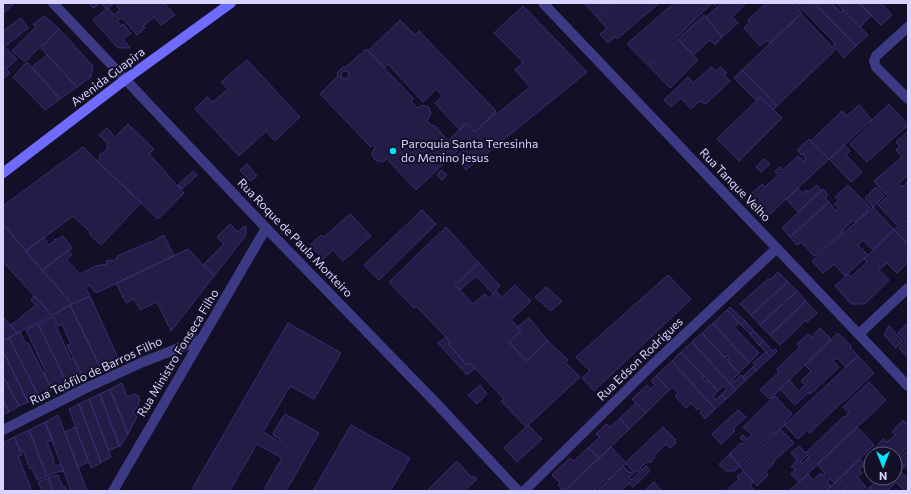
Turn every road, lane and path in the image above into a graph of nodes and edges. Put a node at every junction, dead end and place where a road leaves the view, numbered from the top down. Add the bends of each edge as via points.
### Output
1 (53, 3) edge
2 (231, 3) edge
3 (543, 3) edge
4 (908, 27) edge
5 (126, 79) junction
6 (908, 99) edge
7 (3, 173) edge
8 (266, 228) junction
9 (777, 248) junction
10 (908, 288) edge
11 (859, 334) junction
12 (202, 339) junction
13 (908, 386) edge
14 (3, 430) edge
15 (113, 491) edge
16 (518, 491) edge
17 (524, 491) edge

1 - 5 street, Rua Roque de Paula Monteiro
2 - 5 main road, Avenida Guapira
3 - 9 street, Rua Tanque Velho
4 - 6 street via 876,56 874,62
5 - 7 main road, Avenida Guapira
5 - 8 street, Rua Roque de Paula Monteiro
8 - 12 street, Rua Ministro Fonseca Filho
8 - 16 street, Rua Roque de Paula Monteiro
9 - 11 street, Rua Tanque Velho
9 - 17 street, Rua Edson Rodrigues via 652,364
10 - 11 street
11 - 13 street, Rua Tanque Velho
12 - 14 street, Rua Teófilo de Barros Filho via 86,388
12 - 15 street, Rua Ministro Fonseca Filho

